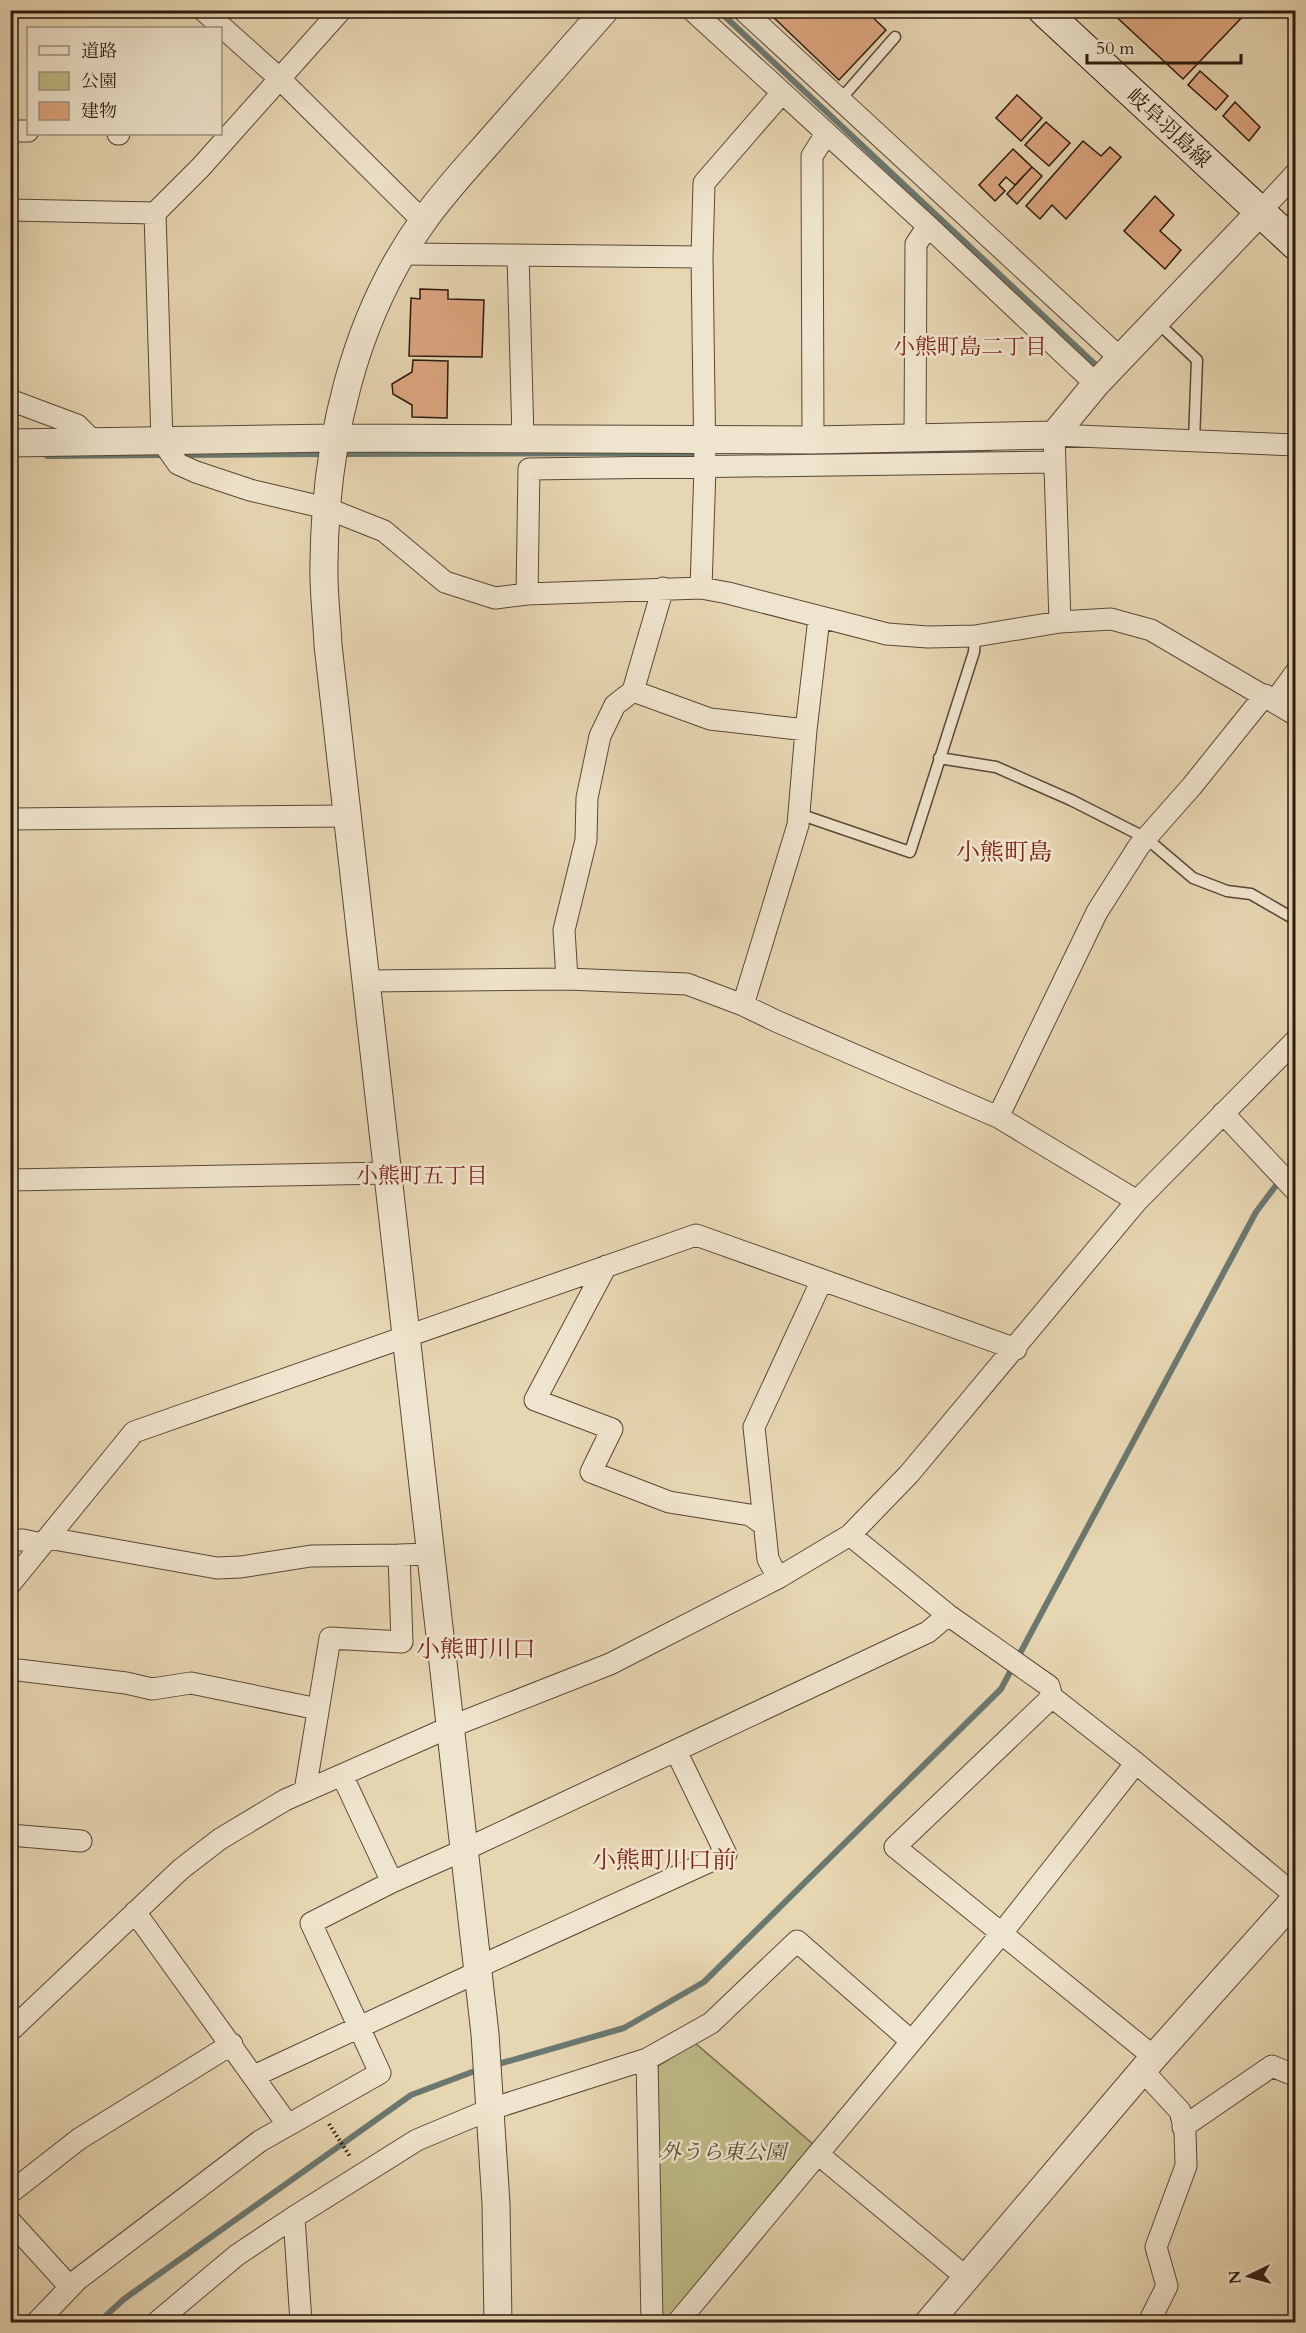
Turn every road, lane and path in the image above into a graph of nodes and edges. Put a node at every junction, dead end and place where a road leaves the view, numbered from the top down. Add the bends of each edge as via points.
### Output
1 (203, 10) edge
2 (342, 10) edge
3 (605, 10) edge
4 (692, 10) edge
5 (743, 10) edge
6 (1043, 10) edge
7 (219, 27) edge
8 (222, 30) edge
9 (895, 37) dead end
10 (279, 78) junction
11 (782, 93) junction
12 (840, 100) junction
13 (10, 130) edge
14 (27, 131) edge
15 (826, 134) junction
16 (1296, 173) edge
17 (10, 210) edge
18 (155, 213) junction
19 (1259, 213) junction
20 (423, 221) junction
21 (928, 226) junction
22 (1296, 245) edge
23 (402, 254) junction
24 (518, 255) junction
25 (702, 257) junction
26 (1155, 321) junction
27 (1120, 358) junction
28 (1096, 384) junction
29 (10, 400) edge
30 (1054, 435) junction
31 (335, 438) junction
32 (915, 439) junction
33 (813, 440) junction
34 (162, 441) junction
35 (1194, 441) junction
36 (94, 442) junction
37 (10, 443) edge
38 (1296, 445) edge
39 (528, 451) junction
40 (873, 453) junction
41 (705, 454) junction
42 (1053, 462) junction
43 (326, 508) junction
44 (663, 588) junction
45 (701, 588) junction
46 (527, 594) junction
47 (819, 618) junction
48 (1060, 622) junction
49 (975, 636) junction
50 (1296, 672) edge
51 (633, 691) junction
52 (1270, 698) junction
53 (1296, 715) edge
54 (806, 730) junction
55 (939, 758) junction
56 (799, 814) junction
57 (348, 816) junction
58 (10, 819) edge
59 (1146, 838) junction
60 (1296, 920) edge
61 (567, 979) junction
62 (367, 981) junction
63 (743, 1005) junction
64 (1296, 1040) edge
65 (1223, 1113) junction
66 (998, 1117) junction
67 (388, 1173) junction
68 (10, 1180) edge
69 (1296, 1191) edge
70 (1137, 1201) junction
71 (606, 1266) junction
72 (822, 1280) junction
73 (407, 1336) junction
74 (1016, 1349) junction
75 (764, 1525) junction
76 (850, 1535) junction
77 (10, 1540) edge
78 (45, 1541) junction
79 (431, 1554) junction
80 (399, 1555) junction
81 (778, 1578) junction
82 (10, 1584) edge
83 (948, 1615) junction
84 (10, 1669) edge
85 (1052, 1697) junction
86 (318, 1709) junction
87 (450, 1726) junction
88 (676, 1751) junction
89 (1136, 1763) junction
90 (342, 1775) junction
91 (305, 1791) junction
92 (10, 1835) edge
93 (81, 1841) dead end
94 (464, 1850) junction
95 (392, 1882) junction
96 (1296, 1897) edge
97 (135, 1912) junction
98 (1001, 1934) junction
99 (478, 1969) junction
100 (359, 2028) junction
101 (10, 2031) edge
102 (911, 2041) junction
103 (232, 2044) junction
104 (646, 2059) junction
105 (1148, 2064) junction
106 (254, 2076) junction
107 (1296, 2076) edge
108 (490, 2103) junction
109 (325, 2118) dead end
110 (288, 2125) junction
111 (1184, 2127) junction
112 (818, 2154) junction
113 (356, 2165) dead end
114 (10, 2193) edge
115 (294, 2217) junction
116 (10, 2221) edge
117 (967, 2278) junction
118 (70, 2287) junction
119 (37, 2322) edge
120 (157, 2322) edge
121 (301, 2322) edge
122 (498, 2322) edge
123 (652, 2322) edge
124 (678, 2322) edge
125 (929, 2322) edge
126 (1149, 2322) edge

1 - 7 street
2 - 10 street
3 - 20 street
4 - 11 street
5 - 12 street
6 - 19 main road, 岐阜羽島線
8 - 10 street
9 - 12 lane
10 - 18 street
10 - 20 street
11 - 15 street
11 - 25 street via 704,183
12 - 27 street
13 - 14 street
15 - 21 street
15 - 33 street via 812,156
16 - 19 street
17 - 18 street
18 - 34 street
19 - 22 main road, 岐阜羽島線
19 - 26 street
20 - 23 street
21 - 28 street
21 - 32 street via 916,244
23 - 24 street
23 - 31 street via 372,310 350,375
24 - 25 street
24 - 39 street
25 - 41 street
26 - 27 street
26 - 35 lane via 1197,360
27 - 28 street
28 - 30 street
29 - 36 street via 77,425
30 - 32 street
30 - 35 street
30 - 42 street
31 - 34 street
31 - 39 street
31 - 43 street
32 - 40 street
33 - 40 street
33 - 41 street
34 - 36 street
34 - 43 street via 178,464 196,472
35 - 38 street
36 - 37 street
39 - 41 street
39 - 46 street
40 - 41 street
40 - 42 street
41 - 45 street
42 - 48 street
43 - 46 street via 384,531 445,582 495,598
43 - 57 street via 328,645
44 - 45 street
44 - 46 street
44 - 51 street
45 - 47 street
47 - 49 street via 887,634
47 - 54 street
48 - 49 street
48 - 52 street via 1111,619 1150,630
49 - 55 lane via 974,652
50 - 52 street
51 - 54 street via 710,719
51 - 61 street via 615,705 600,736 587,798 586,840 564,930
52 - 53 street
52 - 59 street
54 - 56 street
55 - 56 lane via 910,852
55 - 59 lane via 996,767
56 - 63 street
57 - 58 street
57 - 62 street
59 - 60 lane via 1193,878 1227,891 1251,894
59 - 66 street via 1097,912
61 - 62 street
61 - 63 street via 687,984
62 - 67 street
63 - 66 street
64 - 65 street
65 - 69 street
65 - 70 street
66 - 70 street
67 - 68 street
67 - 73 street
70 - 74 street
71 - 72 street via 696,1235
71 - 73 street
71 - 75 street via 535,1400 612,1429 591,1472 669,1502 750,1515
72 - 74 street
72 - 75 street via 754,1427
73 - 78 street via 134,1432
73 - 79 street
74 - 76 street via 909,1474
75 - 81 street via 768,1558
76 - 81 street
76 - 83 street
77 - 78 street
78 - 80 street via 217,1568 311,1556
78 - 82 street
79 - 80 street
79 - 87 street
80 - 86 street via 402,1642 330,1638
81 - 87 street via 610,1665
83 - 85 street via 1049,1686
83 - 88 street via 928,1632
84 - 86 street via 152,1689 191,1683
85 - 89 street
85 - 98 street via 895,1847
86 - 91 street
87 - 90 street
87 - 94 street
88 - 94 street
88 - 99 street via 726,1854
89 - 96 street
89 - 98 street
90 - 91 street
90 - 95 street
91 - 97 street via 220,1839
92 - 93 street
94 - 95 street
94 - 99 street
95 - 100 street via 311,1923
96 - 105 street
97 - 101 street
97 - 103 street
98 - 102 street
98 - 105 street
99 - 100 street
99 - 108 street
100 - 106 street
100 - 110 street via 380,2073
102 - 104 street via 797,1941 711,2023
102 - 112 street
103 - 106 street
103 - 114 street via 79,2139
104 - 108 street
104 - 123 street
105 - 111 street via 1180,2111
105 - 117 street
106 - 110 street
107 - 111 street via 1272,2066
108 - 115 street via 417,2139
108 - 122 street
109 - 113 path
110 - 118 street via 260,2141
111 - 126 street via 1186,2166 1156,2247 1167,2286
112 - 117 street
112 - 124 street
115 - 120 street via 237,2255
115 - 121 street
116 - 118 street
117 - 125 street
118 - 119 street

